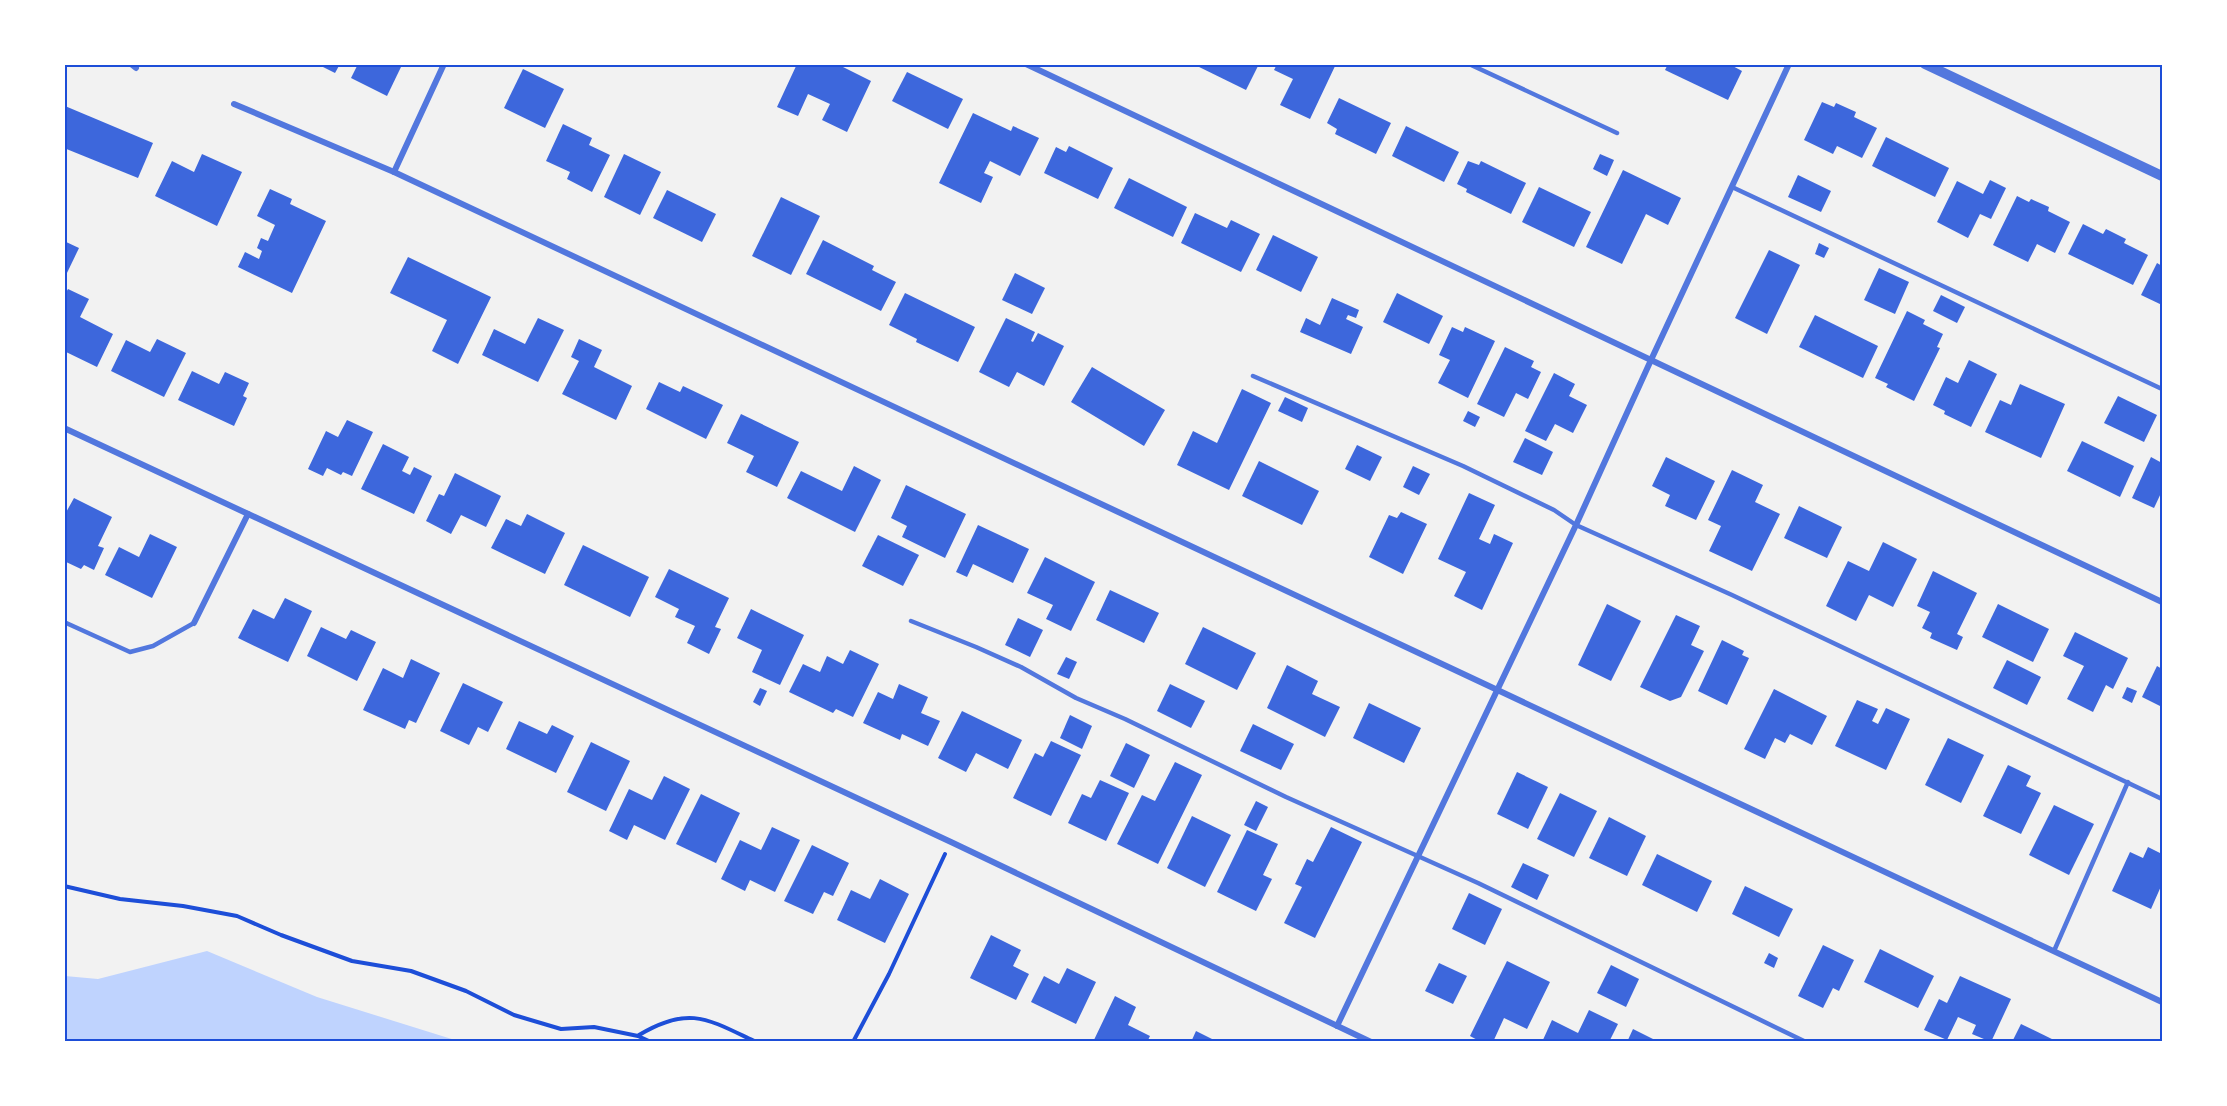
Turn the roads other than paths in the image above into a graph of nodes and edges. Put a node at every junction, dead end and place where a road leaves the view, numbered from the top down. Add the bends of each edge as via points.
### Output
1 (444, 64) edge
2 (1026, 64) edge
3 (1469, 64) edge
4 (1790, 64) edge
5 (1925, 64) edge
6 (234, 104) dead end
7 (1617, 133) dead end
8 (394, 172) junction
9 (2163, 176) edge
10 (1732, 186) junction
11 (1651, 360) junction
12 (1253, 376) dead end
13 (2163, 389) edge
14 (64, 428) edge
15 (248, 514) junction
16 (1576, 525) junction
17 (2163, 602) edge
18 (910, 621) dead end
19 (64, 622) edge
20 (194, 622) joint
21 (1498, 691) junction
22 (2128, 783) junction
23 (2163, 799) edge
24 (1419, 856) junction
25 (2054, 951) junction
26 (2163, 1002) edge
27 (1337, 1026) junction
28 (1371, 1041) edge
29 (1806, 1041) edge

1 - 8 street
2 - 11 street
3 - 7 lane
4 - 10 street
5 - 9 street
6 - 8 street
8 - 21 street
10 - 11 street
10 - 13 lane
11 - 16 street
11 - 17 street
12 - 16 lane via 1463,466 1554,510
14 - 15 street
15 - 20 street
15 - 27 street
16 - 21 street
16 - 22 lane
18 - 24 lane via 976,646 1076,698
19 - 20 lane via 130,652 153,646
21 - 24 street
21 - 25 street
22 - 23 lane
22 - 25 lane
24 - 27 street
24 - 29 lane
25 - 26 street
27 - 28 street

